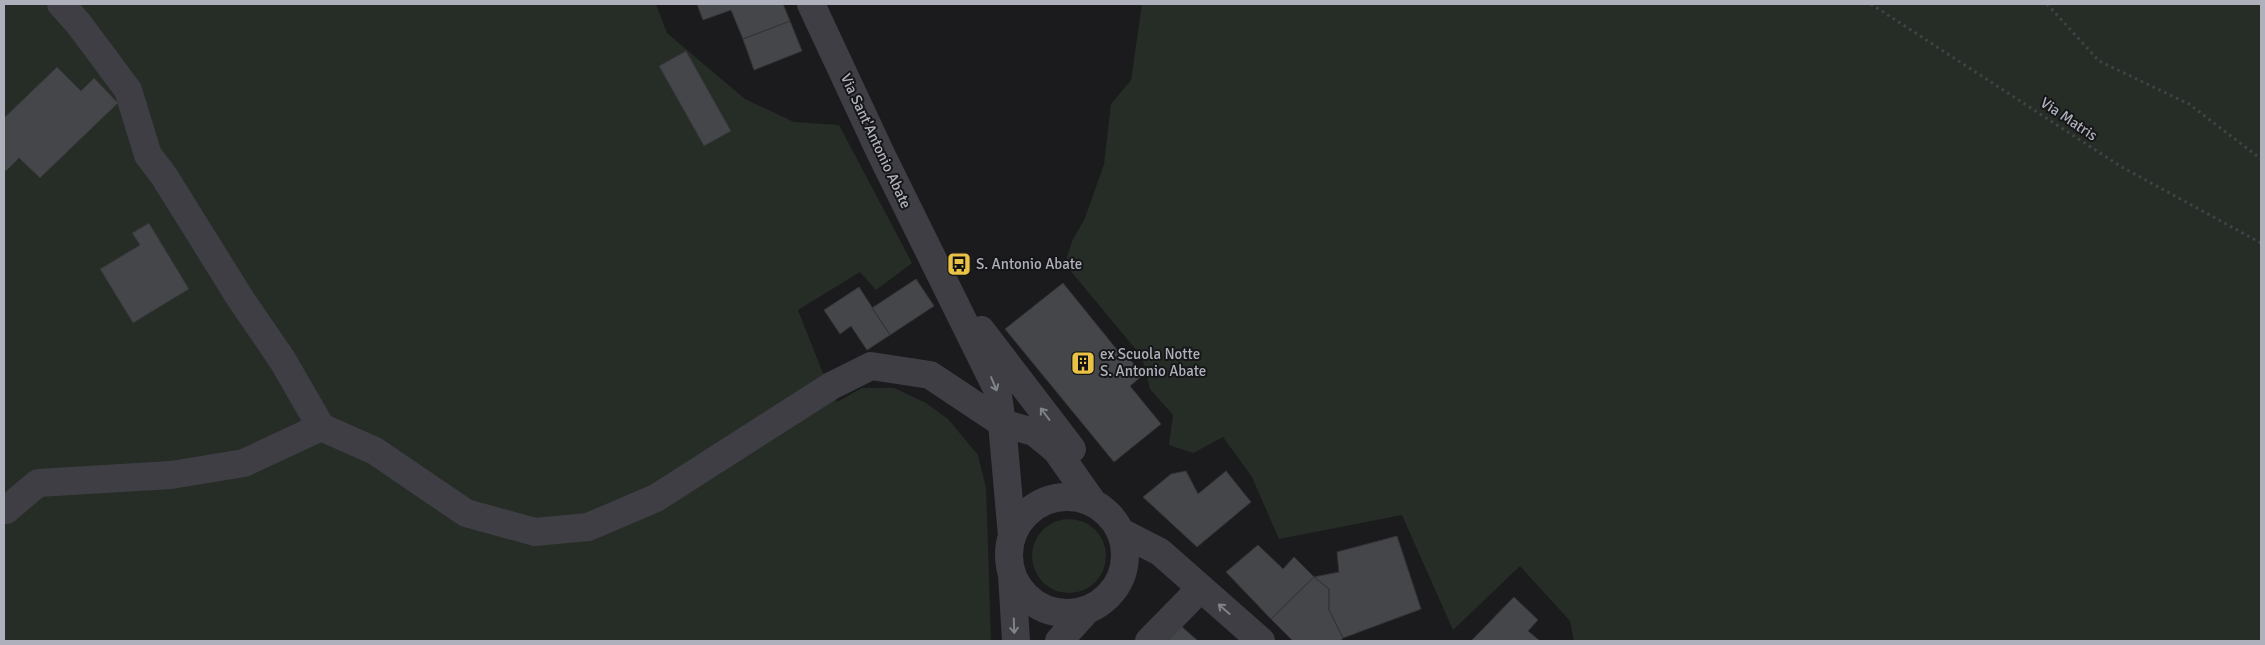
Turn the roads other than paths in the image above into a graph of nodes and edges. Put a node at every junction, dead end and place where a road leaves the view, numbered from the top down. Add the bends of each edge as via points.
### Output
1 (61, 4) edge
2 (811, 4) edge
3 (941, 278) junction
4 (1002, 423) junction
5 (321, 427) junction
6 (6, 510) dead end
7 (1107, 516) junction
8 (1012, 536) junction
9 (1012, 575) junction
10 (1201, 588) junction
11 (1088, 609) junction
12 (1016, 641) edge
13 (1059, 641) edge
14 (1149, 641) edge
15 (1261, 641) edge

1 - 5 street via 128,90 148,155 283,361
2 - 3 street, Via Sant'Antonio Abate
3 -> 4 street, Via Sant'Antonio Abate via 997,389
7 -> 3 street, Via Sant'Antonio Abate via 1097,486 1069,445
4 - 5 street via 930,375 871,366 831,386 656,498 588,528 535,532 466,513 375,451
4 - 7 street via 1034,432 1056,450
4 - 8 street, Via Sant'Antonio Abate
5 - 6 street via 244,463 171,475 38,483
7 - 8 street via 1068,496 1044,501 1024,515
7 - 10 street via 1160,552
7 - 11 street via 1126,550 1124,568 1117,586 1104,600
8 - 9 street via 1009,556
9 - 11 street via 1024,595 1043,608 1065,613
9 -> 12 street
10 - 14 street
15 -> 10 street
11 - 13 street

